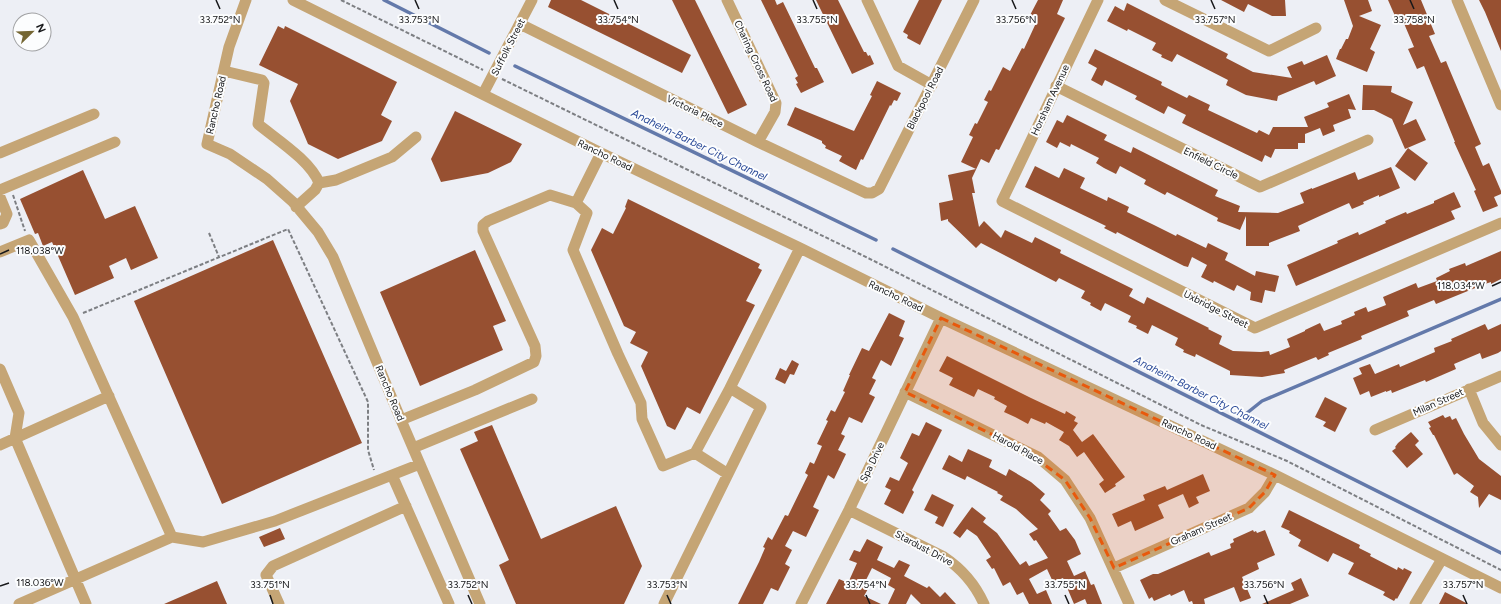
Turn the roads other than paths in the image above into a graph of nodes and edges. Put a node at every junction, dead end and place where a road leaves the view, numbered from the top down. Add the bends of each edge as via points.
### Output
1 (246, 0) edge
2 (293, 0) edge
3 (532, 0) edge
4 (727, 0) edge
5 (867, 0) edge
6 (974, 0) edge
7 (1098, 0) edge
8 (1165, 0) edge
9 (1457, 0) edge
10 (520, 24) junction
11 (1316, 28) dead end
12 (224, 71) junction
13 (932, 85) junction
14 (1056, 86) junction
15 (483, 94) junction
16 (1501, 105) edge
17 (94, 114) dead end
18 (416, 137) dead end
19 (1368, 140) dead end
20 (115, 142) dead end
21 (758, 142) junction
22 (0, 153) edge
23 (601, 153) junction
24 (319, 183) junction
25 (0, 190) edge
26 (872, 193) joint
27 (0, 197) edge
28 (1002, 201) joint
29 (576, 203) junction
30 (296, 207) junction
31 (1501, 223) edge
32 (0, 224) edge
33 (800, 248) junction
34 (0, 252) edge
35 (941, 318) junction
36 (0, 369) edge
37 (1501, 376) edge
38 (730, 388) junction
39 (1469, 389) junction
40 (905, 392) junction
41 (109, 396) junction
42 (532, 399) dead end
43 (401, 420) junction
44 (1375, 430) dead end
45 (16, 438) junction
46 (0, 445) edge
47 (1501, 445) edge
48 (413, 448) junction
49 (695, 453) junction
50 (420, 464) junction
51 (728, 474) junction
52 (392, 475) junction
53 (1275, 475) junction
54 (406, 506) junction
55 (849, 510) junction
56 (172, 537) junction
57 (1442, 558) junction
58 (1114, 568) junction
59 (75, 580) junction
60 (1501, 588) edge
61 (20, 604) edge
62 (86, 604) edge
63 (279, 604) edge
64 (448, 604) edge
65 (480, 604) edge
66 (664, 604) edge
67 (801, 604) edge
68 (984, 604) edge
69 (1130, 604) edge
70 (1415, 604) edge

1 - 12 street, Rancho Road via 229,47
2 - 15 street, Rancho Road
3 - 10 street, Suffolk Street
4 - 21 street, Charing Cross Road via 776,103 775,112
5 - 13 street via 898,66
6 - 13 street, Blackpool Road
7 - 14 street, Horsham Avenue
8 - 11 street via 1269,51
9 - 16 street
10 - 15 street, Suffolk Street
10 - 21 street, Victoria Place
12 - 24 street via 262,80 264,84 258,124 295,153 316,174
12 - 30 street, Rancho Road via 207,144 230,154 267,179
13 - 26 street, Blackpool Road via 879,189
14 - 19 street, Enfield Circle via 1260,187
14 - 28 street, Horsham Avenue
15 - 23 street, Rancho Road
17 - 22 street
18 - 24 street via 392,157 336,180
20 - 25 street
21 - 26 street, Victoria Place via 866,193
23 - 29 street
23 - 33 street, Rancho Road
24 - 30 street
27 - 32 street via 7,214
28 - 31 street, Uxbridge Street via 1255,328
29 - 43 street via 550,195 483,224 483,231 535,346 534,362 475,390
29 - 49 street via 588,213 573,250 640,403 642,419 663,466
30 - 43 street, Rancho Road via 318,232 333,257
33 - 35 street, Rancho Road
33 - 38 street
34 - 41 street via 29,240 73,317
35 - 40 street, Spa Drive
35 - 53 street, Rancho Road
36 - 45 street via 19,413
37 - 39 street, Milan Street
38 - 49 street
38 - 51 street via 761,407
39 - 44 street, Milan Street
39 - 47 street via 1483,423
40 - 55 street, Spa Drive
40 - 58 street, Harold Place via 1038,457 1065,480 1078,497
41 - 45 street
41 - 56 street
42 - 48 street
43 - 48 street, Rancho Road
45 - 46 street
45 - 59 street
48 - 50 street, Rancho Road
49 - 51 street
50 - 52 street
50 - 65 street, Rancho Road
51 - 66 street
52 - 54 street
52 - 56 street via 275,520 202,542
53 - 57 street, Rancho Road
53 - 58 street, Graham Street via 1265,492 1248,508
54 - 63 street via 272,566 266,575
54 - 64 street
55 - 67 street, Spa Drive
55 - 68 street, Stardust Drive via 958,566 979,593
56 - 59 street
57 - 60 street, Rancho Road
57 - 70 street
58 - 69 street, Harold Place
59 - 61 street
59 - 62 street

